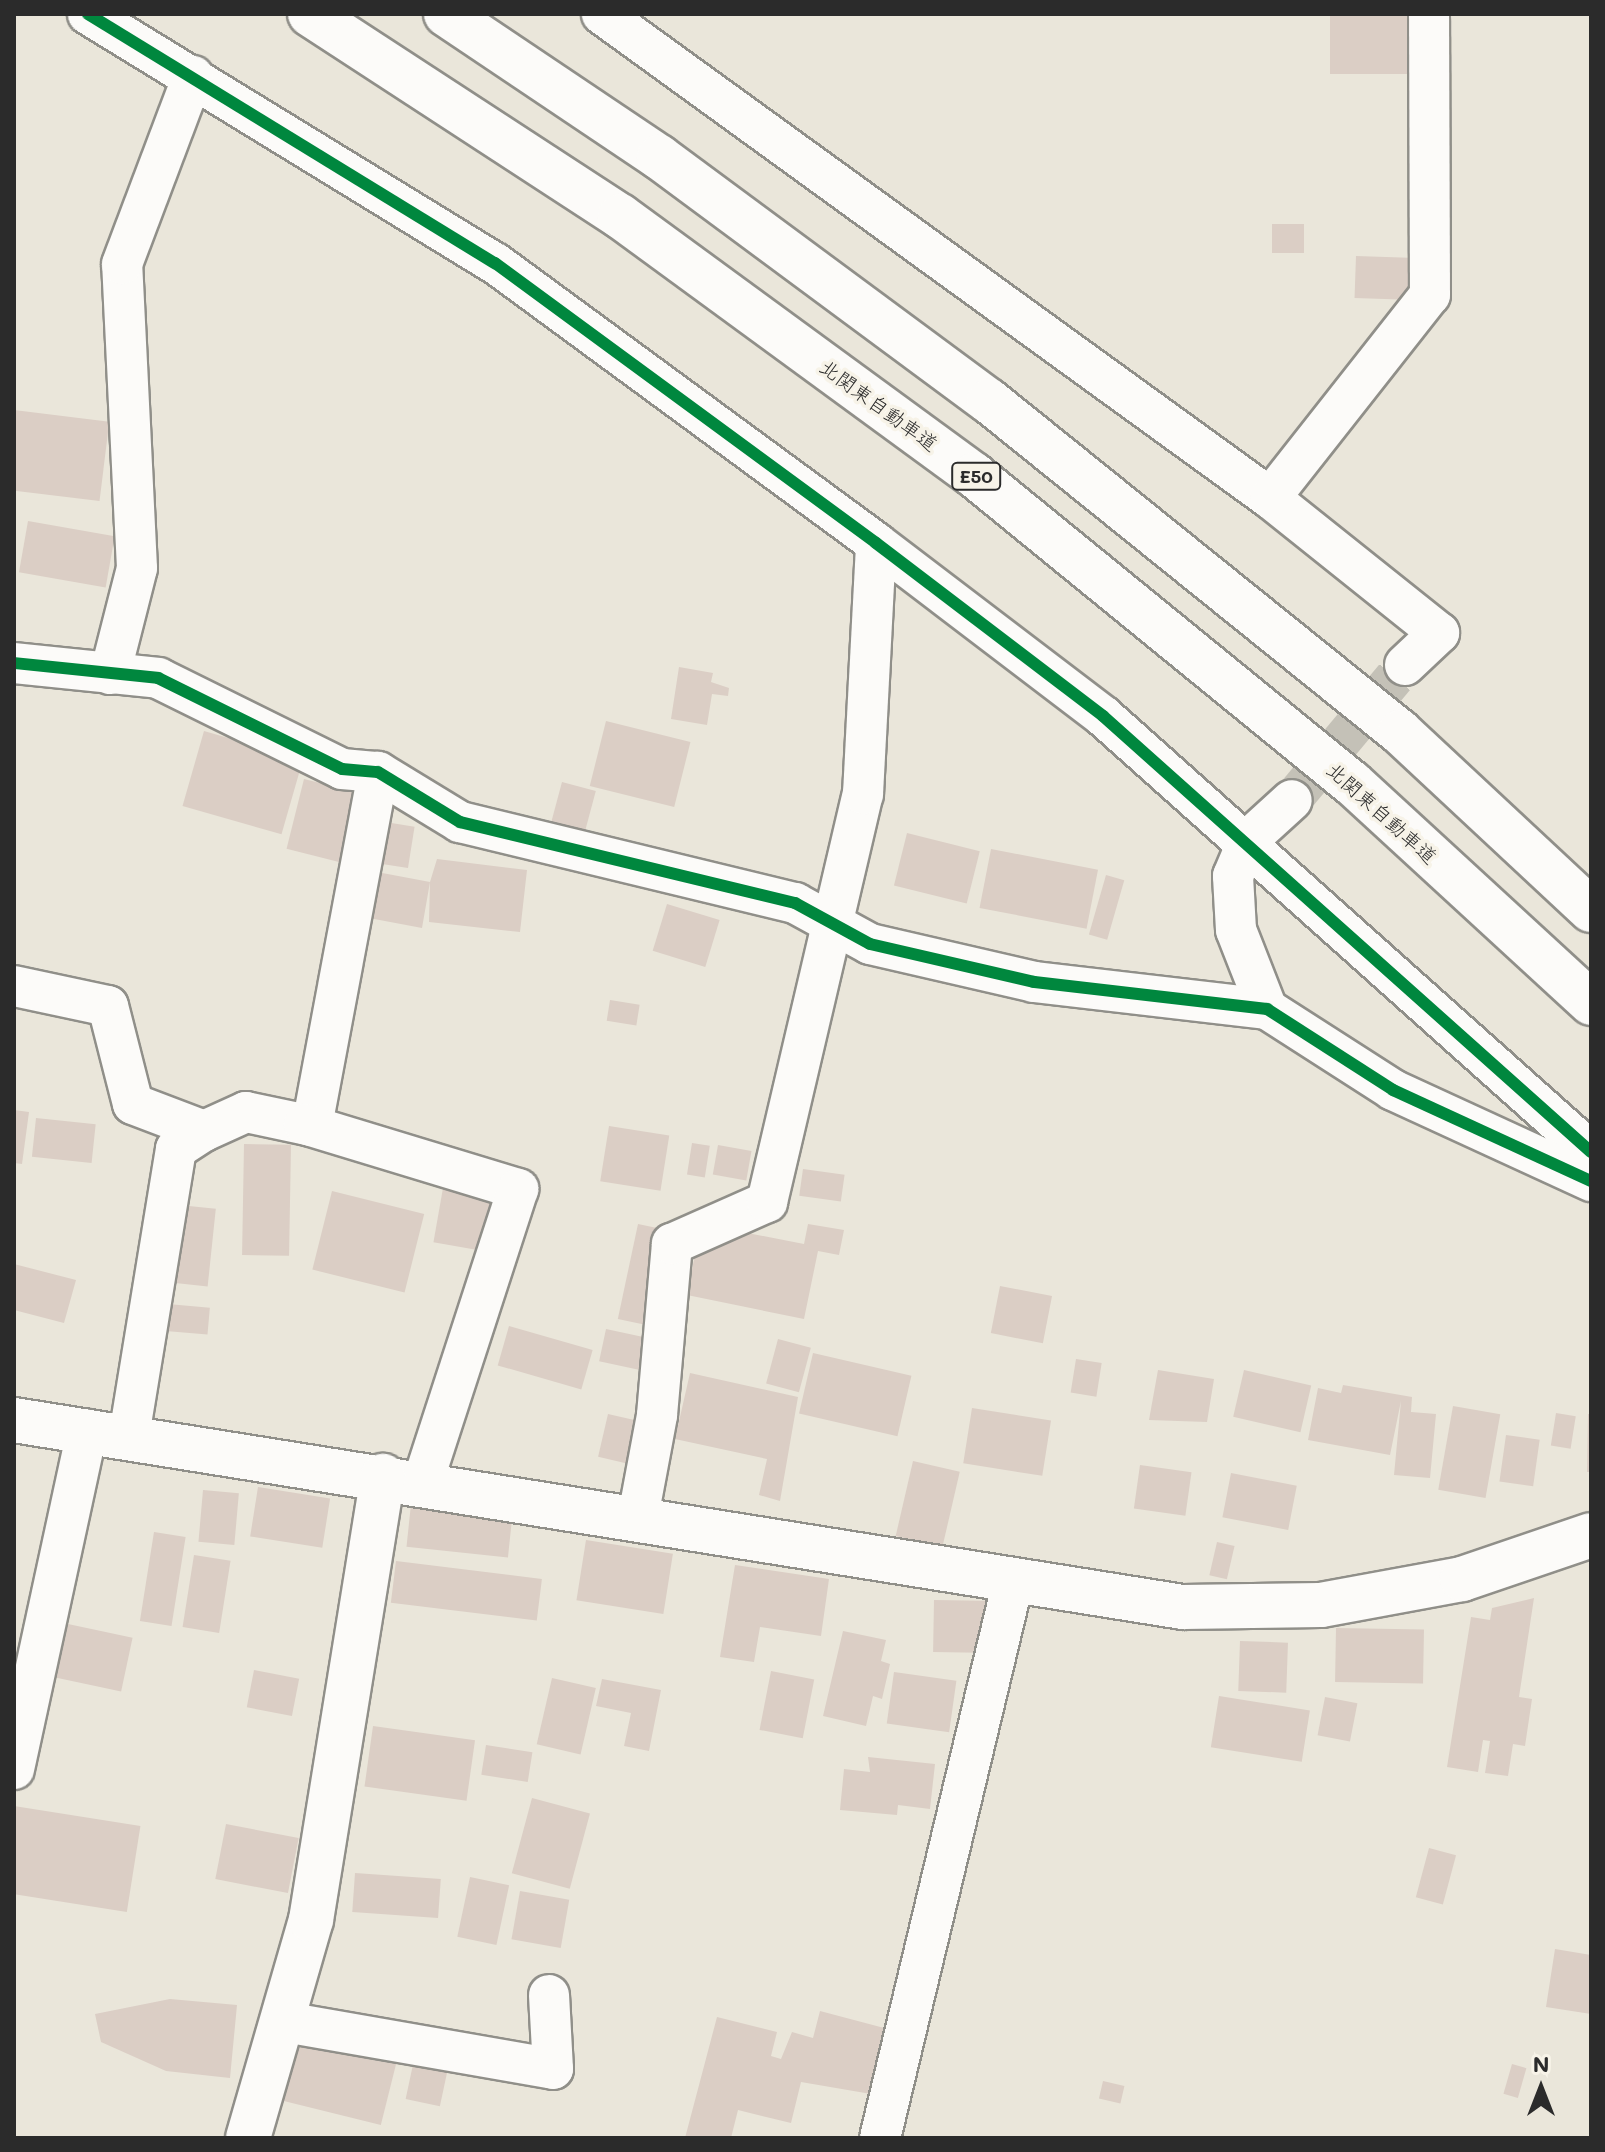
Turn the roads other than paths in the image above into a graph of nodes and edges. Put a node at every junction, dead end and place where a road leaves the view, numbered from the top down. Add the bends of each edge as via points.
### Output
1 (88, 14) edge
2 (310, 14) edge
3 (446, 14) edge
4 (602, 14) edge
5 (1429, 14) edge
6 (193, 76) junction
7 (1270, 498) junction
8 (876, 543) junction
9 (14, 663) edge
10 (1405, 665) tunnel mouth
11 (110, 674) junction
12 (378, 772) junction
13 (1292, 800) tunnel mouth
14 (1248, 840) junction
15 (1591, 910) edge
16 (827, 925) junction
17 (14, 986) edge
18 (1591, 1003) edge
19 (1267, 1009) junction
20 (304, 1124) junction
21 (204, 1131) junction
22 (1591, 1152) edge
23 (1591, 1181) edge
24 (14, 1420) edge
25 (87, 1430) junction
26 (129, 1436) junction
27 (403, 1479) junction
28 (638, 1517) junction
29 (1591, 1535) edge
30 (1013, 1582) junction
31 (14, 1769) edge
32 (549, 1995) dead end
33 (285, 2022) junction
34 (248, 2138) edge
35 (880, 2138) edge

1 - 6 street
2 - 18 main road, 北関東自動車道 / E50 via 620,216 974,475 1352,783
3 - 15 main road via 659,157 989,401 1400,732
4 - 7 street
5 - 7 street via 1430,295
6 - 8 street via 495,263
6 - 11 street via 122,264 137,568
7 - 10 street via 1439,633
8 - 14 street via 1103,716
8 - 16 street via 870,744
9 - 11 street via 63,663
11 - 12 street via 158,678 342,769
12 - 16 street via 460,822 795,903
12 - 20 street via 312,1126
13 - 14 street
14 - 19 street via 1233,876 1236,930
14 - 22 street
16 - 19 street via 870,944 1034,982
16 - 28 street via 767,1202 672,1244 657,1415
17 - 21 street via 108,1006 133,1104
19 - 23 street via 1393,1090
20 - 21 street via 246,1112
20 - 27 street via 518,1189
21 - 26 street via 176,1149
24 - 25 main road
25 - 26 main road
25 - 31 street
26 - 27 main road
27 - 28 main road
27 - 33 main road
28 - 30 main road
29 - 30 main road via 1462,1579 1321,1605 1183,1607
30 - 35 street
32 - 33 street via 553,2069
33 - 34 main road

